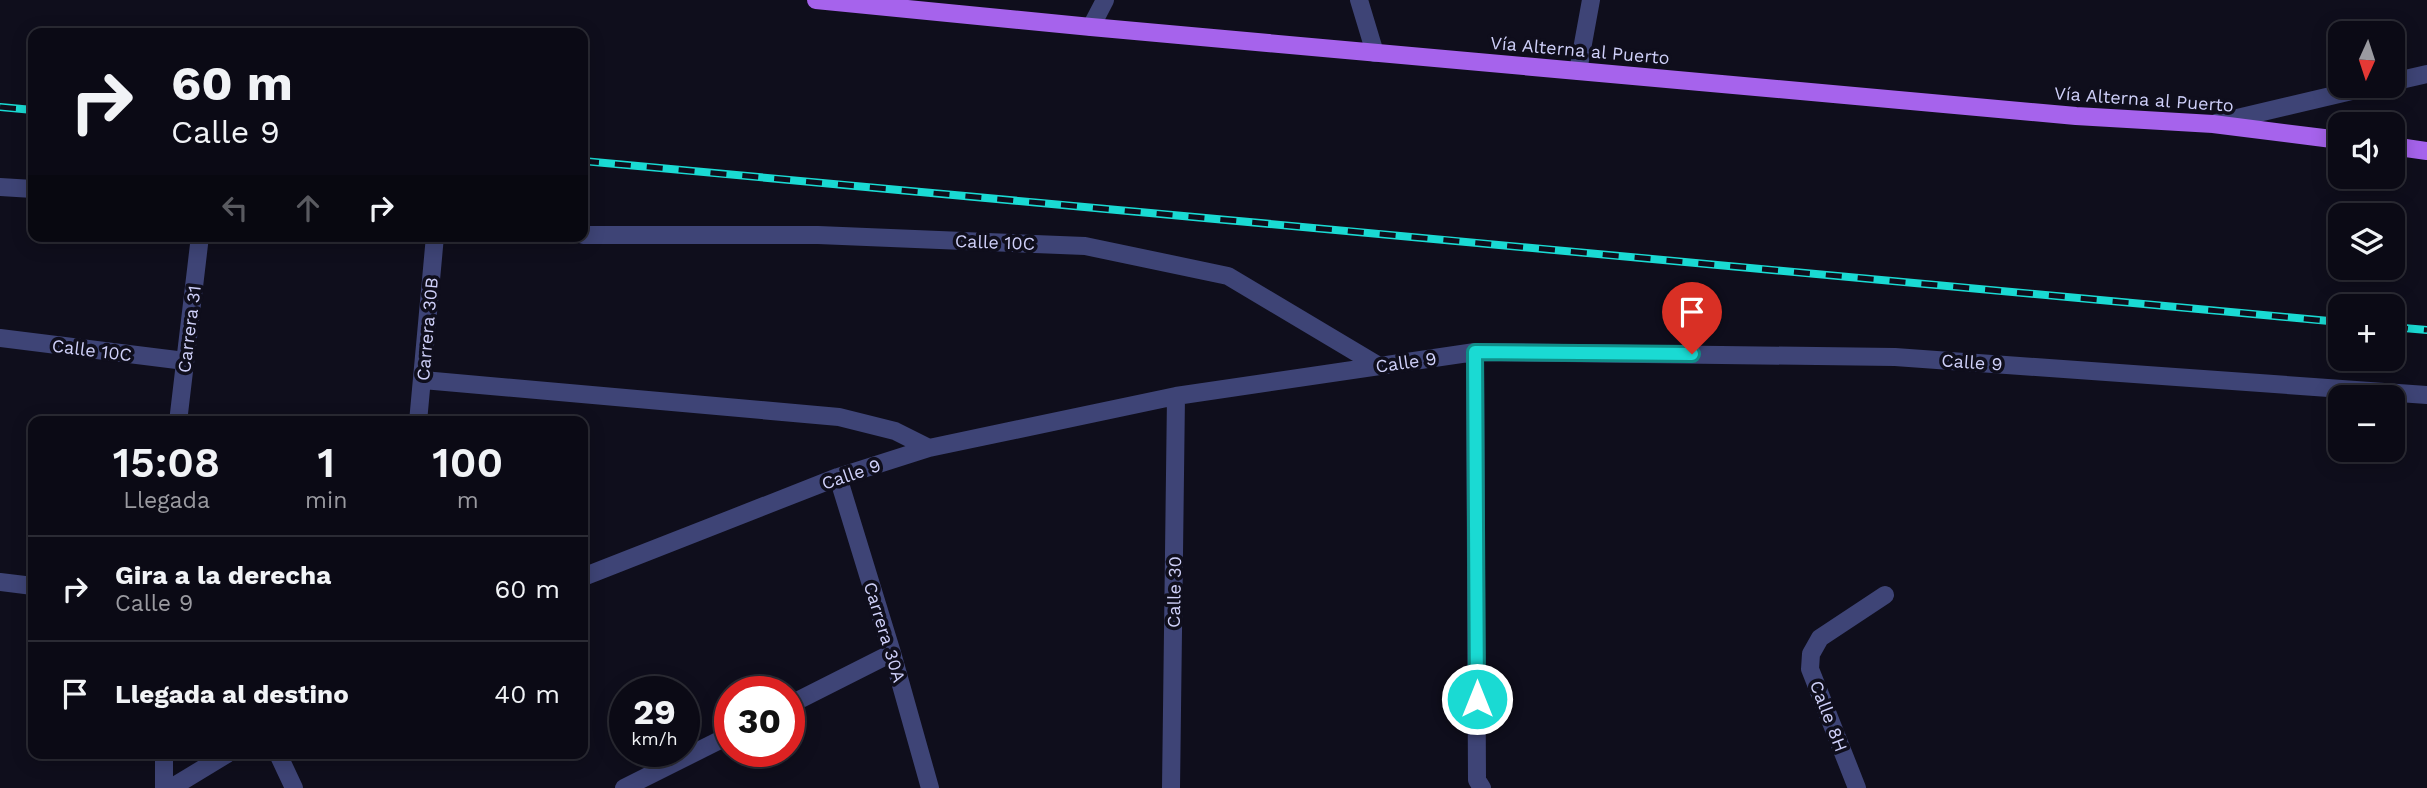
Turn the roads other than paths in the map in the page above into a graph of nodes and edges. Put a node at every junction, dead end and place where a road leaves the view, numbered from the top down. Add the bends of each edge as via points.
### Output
1 (816, 0) edge
2 (1105, 0) edge
3 (1359, 0) edge
4 (1591, 0) edge
5 (1091, 27) junction
6 (1375, 53) junction
7 (1578, 71) junction
8 (2427, 74) edge
9 (2405, 79) edge
10 (2328, 97) edge
11 (2213, 124) junction
12 (2328, 138) edge
13 (2405, 148) edge
14 (2427, 151) edge
15 (0, 187) edge
16 (28, 189) edge
17 (588, 235) edge
18 (199, 242) edge
19 (434, 242) edge
20 (0, 338) edge
21 (1475, 352) junction
22 (185, 361) junction
23 (1379, 366) junction
24 (423, 380) junction
25 (2427, 395) edge
26 (1176, 396) junction
27 (179, 416) edge
28 (419, 416) edge
29 (929, 448) junction
30 (838, 477) junction
31 (588, 576) edge
32 (0, 582) edge
33 (28, 585) edge
34 (1885, 595) dead end
35 (892, 653) junction
36 (805, 697) edge
37 (714, 743) edge
38 (163, 759) edge
39 (219, 759) edge
40 (280, 759) edge
41 (164, 788) edge
42 (171, 788) edge
43 (294, 788) edge
44 (624, 788) edge
45 (930, 788) edge
46 (1171, 788) edge
47 (1482, 788) edge
48 (1857, 788) edge

1 - 5 main road, Vía Alterna al Puerto
2 - 5 street
3 - 6 street
4 - 7 street
5 - 6 main road, Vía Alterna al Puerto
6 - 7 main road, Vía Alterna al Puerto
7 - 11 main road, Vía Alterna al Puerto
8 - 9 street
10 - 11 street
11 - 12 main road, Vía Alterna al Puerto
13 - 14 main road
15 - 16 street
17 - 23 street, Calle 10C via 817,235 1085,246 1228,276
18 - 22 street, Carrera 31
19 - 24 street, Carrera 30B
20 - 22 street, Calle 10C
21 - 23 street, Calle 9
21 - 25 street, Calle 9 via 1895,357
21 - 47 street via 1478,780
22 - 27 street, Carrera 31
23 - 26 street, Calle 9
24 - 28 street, Carrera 30B
24 - 29 street via 839,417 895,431
26 - 29 street, Calle 9
26 - 46 street, Calle 30
29 - 30 street, Calle 9
30 - 31 street, Calle 9
30 - 35 street, Carrera 30A
32 - 33 street
34 - 48 street, Calle 8H via 1820,638 1811,654 1810,669
35 - 36 street
35 - 45 street, Carrera 30A
37 - 44 street
38 - 41 street
39 - 42 street
40 - 43 street

